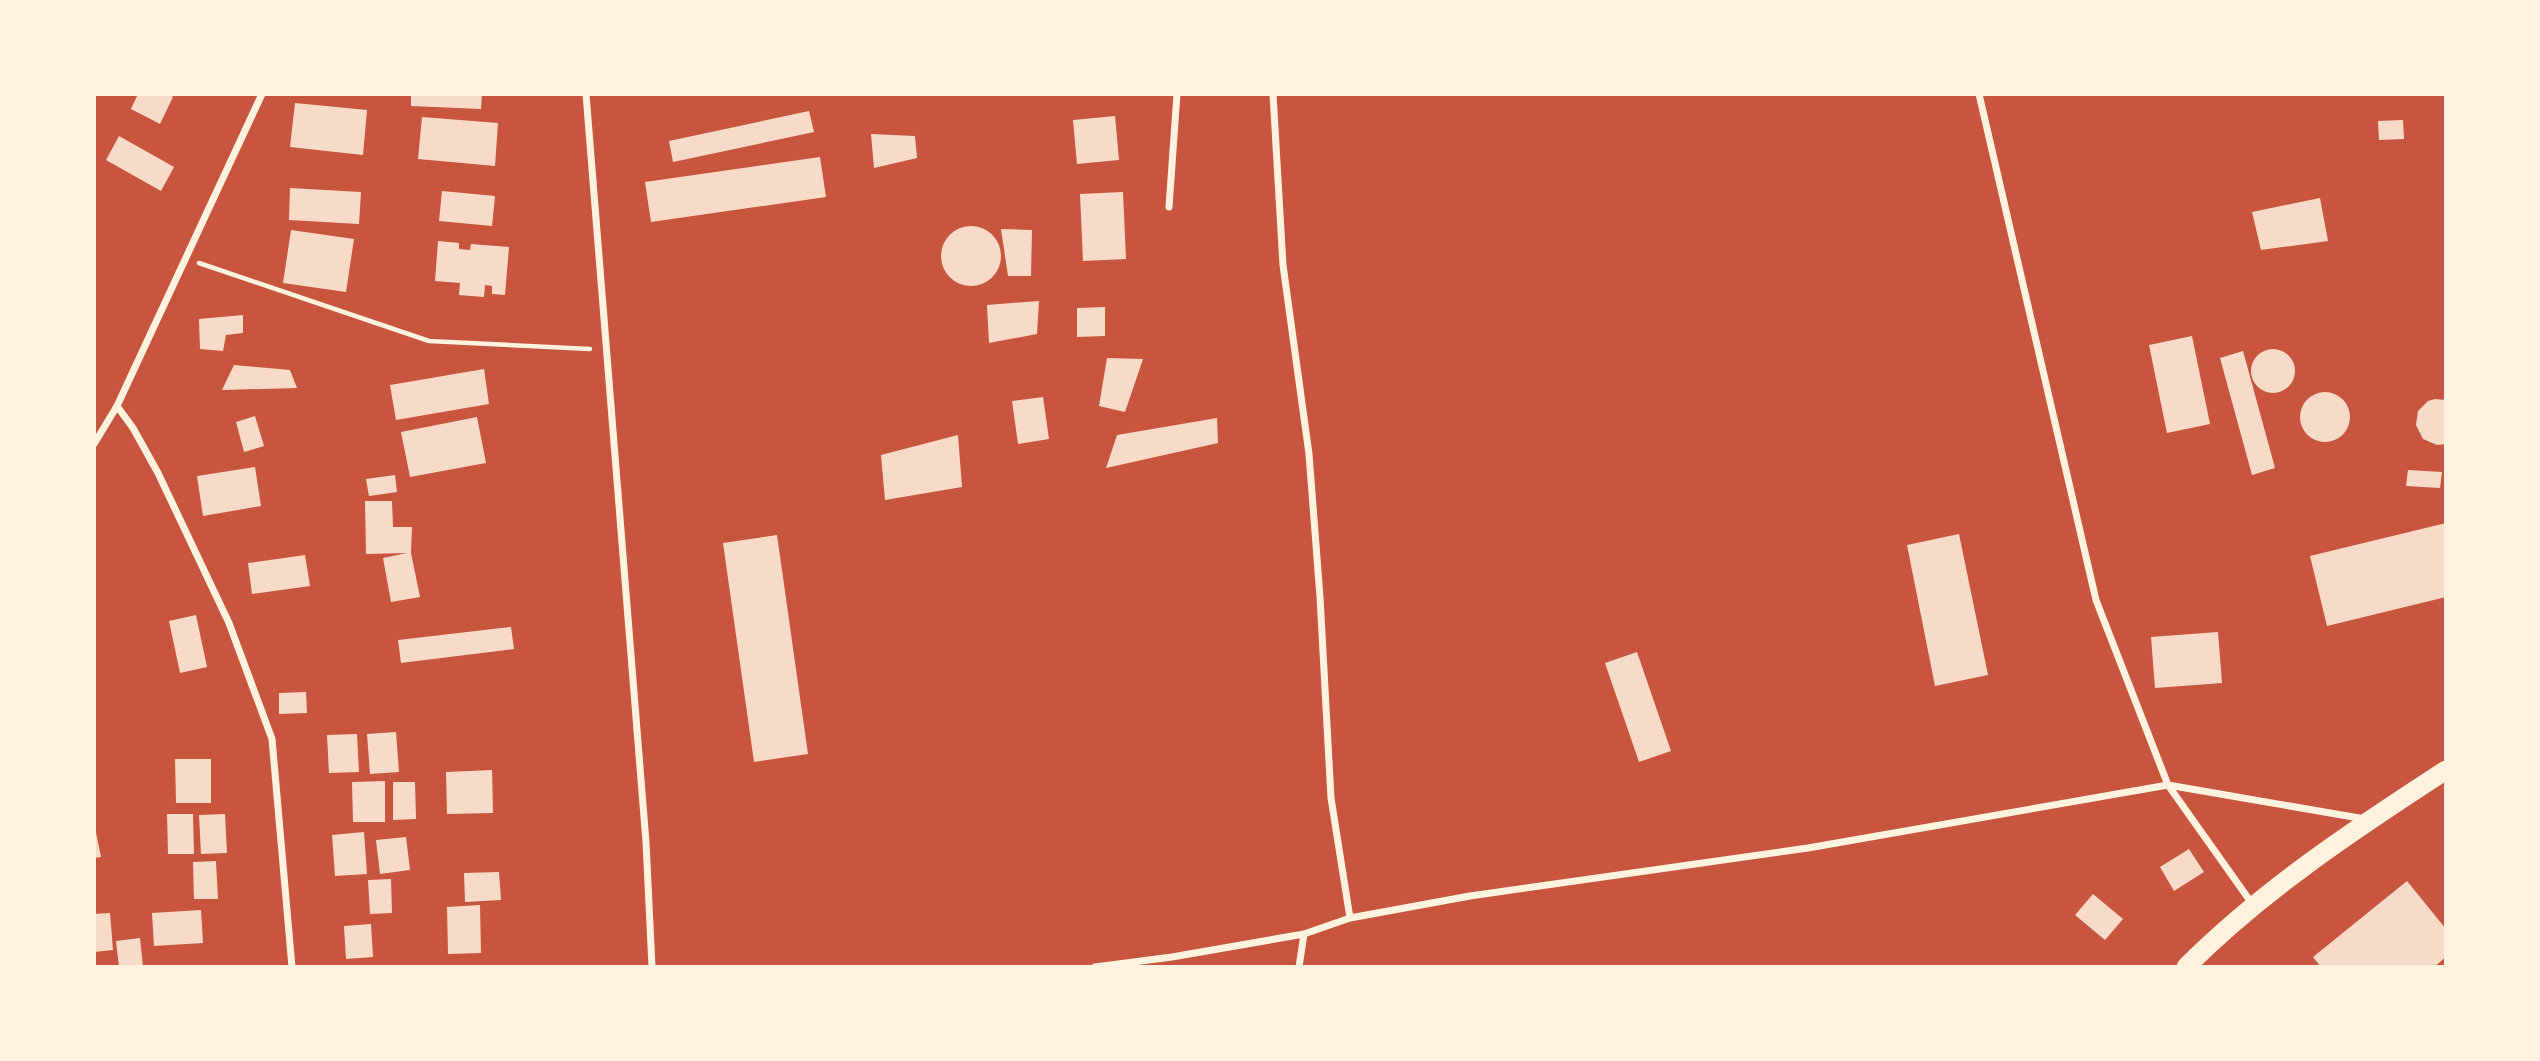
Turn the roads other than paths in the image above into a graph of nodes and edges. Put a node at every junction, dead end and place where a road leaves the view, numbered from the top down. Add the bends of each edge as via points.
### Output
1 (262, 94) edge
2 (586, 94) edge
3 (1177, 94) edge
4 (1273, 94) edge
5 (1979, 94) edge
6 (1169, 207) dead end
7 (117, 406) junction
8 (94, 444) edge
9 (2445, 771) edge
10 (2168, 785) junction
11 (2369, 820) junction
12 (2253, 906) junction
13 (1350, 918) junction
14 (1304, 934) junction
15 (292, 967) edge
16 (652, 967) edge
17 (1095, 967) edge
18 (1299, 967) edge
19 (2186, 967) edge

1 - 7 street
2 - 16 street
3 - 6 street
4 - 13 street via 1283,265 1309,454 1331,798
5 - 10 street via 2096,600
7 - 8 street
7 - 15 street via 158,473 229,623 272,738
9 - 11 highway
10 - 11 street
10 - 12 street
10 - 13 street via 1808,848 1470,896
11 - 12 highway
12 - 19 highway
13 - 14 street
14 - 17 street
14 - 18 street

